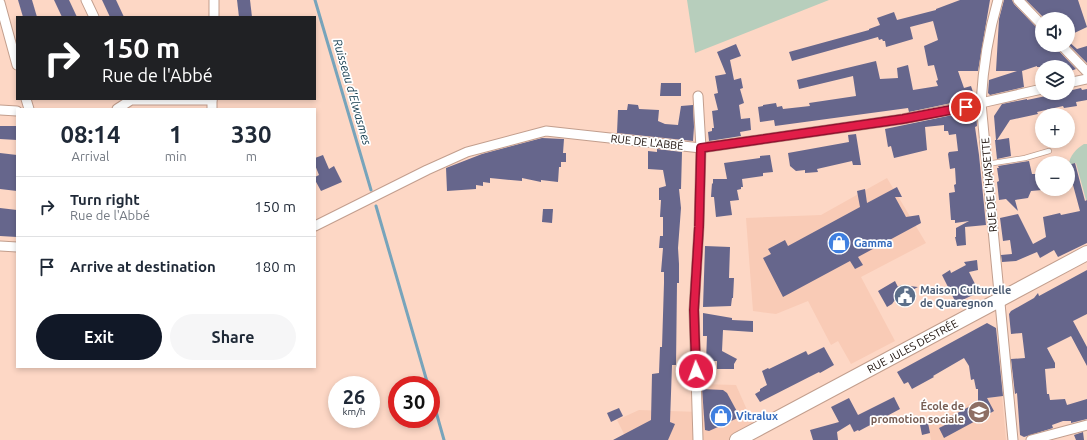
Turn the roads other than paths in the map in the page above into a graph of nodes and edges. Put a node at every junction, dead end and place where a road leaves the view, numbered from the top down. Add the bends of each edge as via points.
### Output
1 (86, 0) edge
2 (214, 0) edge
3 (998, 0) edge
4 (1018, 0) edge
5 (0, 2) edge
6 (94, 16) edge
7 (214, 16) edge
8 (1035, 18) edge
9 (1068, 52) edge
10 (16, 61) edge
11 (1087, 72) edge
12 (1087, 79) edge
13 (1075, 82) edge
14 (1035, 91) edge
15 (698, 96) dead end
16 (129, 100) edge
17 (150, 100) edge
18 (212, 103) edge
19 (982, 103) junction
20 (118, 108) edge
21 (0, 110) edge
22 (16, 111) edge
23 (701, 148) junction
24 (1049, 151) dead end
25 (987, 164) junction
26 (316, 226) edge
27 (0, 246) edge
28 (16, 247) edge
29 (1087, 253) edge
30 (1000, 299) junction
31 (1087, 426) edge
32 (698, 440) edge
33 (737, 440) edge
34 (1013, 440) edge
35 (1031, 440) edge

1 - 6 street
2 - 7 street
3 - 19 street, RUE DE L'HAISETTE via 986,53
4 - 8 street
5 - 10 street
9 - 11 street
12 - 13 street
14 - 19 street, RUE DE L'ABBÉ
15 - 23 street
16 - 20 street
17 - 18 street
19 - 23 street, RUE DE L'ABBÉ via 903,119
19 - 25 street, RUE DE L'HAISETTE
21 - 22 street
23 - 26 street, RUE DE L'ABBÉ via 546,131 467,152
23 - 32 street via 694,310
24 - 25 lane
25 - 30 street, RUE DE L'HAISETTE
27 - 28 street
29 - 30 main road, RUE JULES DESTRÉE
30 - 33 main road, RUE JULES DESTRÉE
30 - 34 street, RUE DE L'HAISETTE
31 - 35 street

